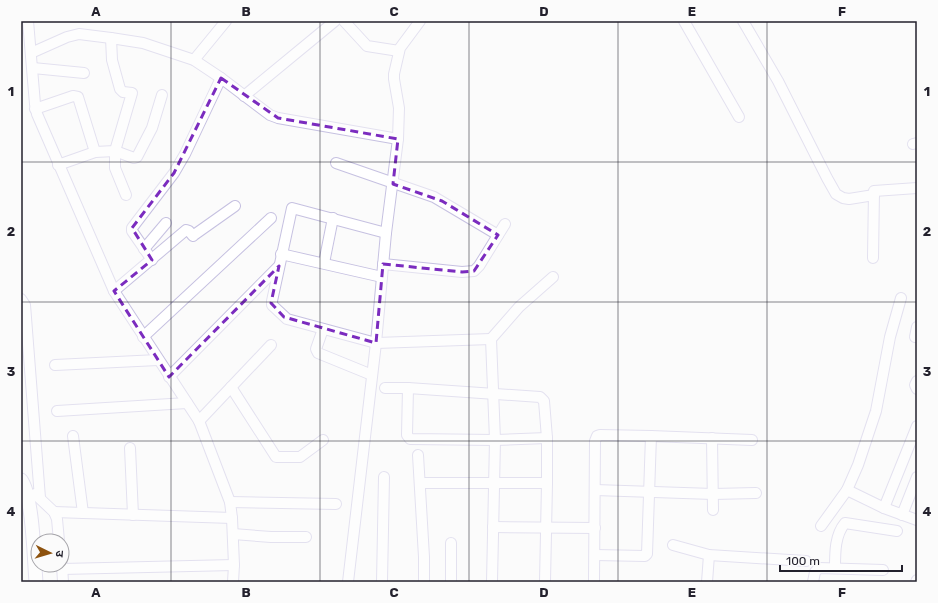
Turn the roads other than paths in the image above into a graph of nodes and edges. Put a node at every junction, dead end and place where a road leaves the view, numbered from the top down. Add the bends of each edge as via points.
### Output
1 (28, 21) edge
2 (226, 21) edge
3 (334, 21) edge
4 (344, 21) edge
5 (420, 21) edge
6 (684, 21) edge
7 (743, 21) edge
8 (111, 38) junction
9 (399, 51) junction
10 (31, 54) junction
11 (194, 60) junction
12 (33, 68) junction
13 (84, 72) dead end
14 (221, 78) junction
15 (162, 95) dead end
16 (244, 96) junction
17 (35, 109) junction
18 (739, 117) dead end
19 (398, 139) junction
20 (115, 151) junction
21 (95, 152) junction
22 (336, 164) dead end
23 (58, 165) junction
24 (393, 184) junction
25 (917, 188) edge
26 (126, 194) dead end
27 (874, 195) junction
28 (235, 206) dead end
29 (270, 218) dead end
30 (333, 218) junction
31 (166, 223) dead end
32 (504, 224) dead end
33 (386, 234) junction
34 (498, 235) junction
35 (144, 249) junction
36 (281, 254) junction
37 (873, 258) dead end
38 (152, 260) junction
39 (324, 263) junction
40 (383, 264) junction
41 (279, 266) junction
42 (382, 277) junction
43 (553, 277) dead end
44 (114, 291) junction
45 (901, 298) dead end
46 (21, 299) edge
47 (323, 329) junction
48 (144, 337) junction
49 (491, 339) junction
50 (376, 343) junction
51 (270, 345) dead end
52 (158, 360) junction
53 (55, 365) dead end
54 (372, 375) junction
55 (169, 377) junction
56 (917, 381) edge
57 (231, 387) junction
58 (386, 388) dead end
59 (408, 388) junction
60 (917, 389) edge
61 (493, 394) junction
62 (187, 403) junction
63 (57, 411) dead end
64 (199, 421) junction
65 (917, 426) edge
66 (73, 436) dead end
67 (651, 436) junction
68 (546, 438) junction
69 (712, 438) junction
70 (323, 440) dead end
71 (495, 440) junction
72 (752, 440) dead end
73 (130, 448) dead end
74 (418, 455) dead end
75 (384, 477) dead end
76 (917, 477) edge
77 (22, 482) edge
78 (425, 483) dead end
79 (494, 483) junction
80 (547, 483) junction
81 (595, 490) junction
82 (847, 490) junction
83 (649, 492) junction
84 (756, 492) dead end
85 (713, 494) junction
86 (40, 498) junction
87 (230, 502) junction
88 (336, 504) dead end
89 (884, 508) junction
90 (713, 510) dead end
91 (54, 512) junction
92 (83, 513) junction
93 (902, 514) junction
94 (133, 515) junction
95 (232, 518) junction
96 (917, 520) edge
97 (821, 526) dead end
98 (493, 527) junction
99 (595, 528) junction
100 (546, 529) junction
101 (897, 531) dead end
102 (58, 533) edge
103 (233, 534) junction
104 (306, 537) dead end
105 (451, 543) dead end
106 (673, 545) dead end
107 (595, 555) junction
108 (709, 555) junction
109 (806, 561) dead end
110 (234, 565) junction
111 (70, 567) edge
112 (835, 568) junction
113 (883, 570) dead end
114 (36, 582) edge
115 (233, 582) edge
116 (348, 582) edge
117 (382, 582) edge
118 (424, 582) edge
119 (451, 582) edge
120 (492, 582) edge
121 (545, 582) edge
122 (594, 582) edge
123 (707, 582) edge
124 (813, 582) edge

1 - 10 street
2 - 11 street
3 - 16 street
4 - 9 street via 367,46
5 - 9 street
6 - 18 street
7 - 27 street via 778,81 836,194 849,199
8 - 10 street via 73,35
8 - 11 street via 143,43
8 - 20 street via 112,60 120,89 132,93
9 - 19 street via 394,79 399,108
10 - 12 street
11 - 14 street
12 - 13 street
12 - 17 street
14 - 16 street
14 - 35 street via 174,173 132,228
15 - 20 street via 152,128 137,157
16 - 19 street via 278,118
17 - 21 street via 73,96 78,97
17 - 23 street
19 - 24 street
20 - 21 street
20 - 26 street via 115,168
21 - 23 street
22 - 24 street
23 - 44 street
24 - 33 street
24 - 34 street via 442,201
25 - 27 street via 875,190
27 - 37 street
28 - 38 street via 193,236 186,230
29 - 48 street
30 - 33 street
30 - 36 street via 292,208
30 - 39 street
31 - 35 street
32 - 34 street
33 - 40 street
34 - 40 street via 474,271
35 - 38 street
36 - 39 street
36 - 41 street
38 - 44 street
39 - 42 street
40 - 42 street
41 - 47 street via 272,305 287,319
41 - 55 street
42 - 50 street
43 - 49 street via 519,307
44 - 48 street
45 - 82 street via 890,338 876,411
46 - 86 street via 25,305
47 - 50 street
47 - 54 street via 316,349 318,353
48 - 52 street
49 - 50 street
49 - 61 street
50 - 54 street
51 - 57 street
52 - 53 street
52 - 55 street
54 - 116 street
55 - 62 street
56 - 60 street
57 - 64 street
57 - 70 street via 276,457 300,457
58 - 59 street
59 - 61 street
59 - 71 street via 407,435 410,439
61 - 68 street via 543,399
61 - 71 street
62 - 63 street
62 - 64 street
64 - 87 street
65 - 89 street
66 - 92 street
67 - 69 street
67 - 81 street via 597,436
67 - 83 street
68 - 71 street
68 - 80 street
69 - 72 street
69 - 85 street
71 - 79 street
73 - 94 street
74 - 118 street
75 - 117 street
76 - 93 street
77 - 86 street
77 - 114 main road via 30,505
78 - 79 street
79 - 80 street
79 - 98 street
80 - 100 street
81 - 83 street
81 - 99 street
82 - 89 street
82 - 97 street
83 - 85 street
83 - 107 street via 647,554
84 - 85 street
85 - 90 street
86 - 91 street
87 - 88 street
87 - 95 street
89 - 93 street
91 - 92 street
91 - 102 street
92 - 94 street
93 - 96 street
94 - 95 street
95 - 103 street
98 - 100 street
98 - 120 street
99 - 100 street
99 - 107 street
100 - 121 street
101 - 112 street via 845,522 837,539
103 - 104 street
103 - 110 street
105 - 119 street
106 - 108 street
107 - 122 street
108 - 109 street
108 - 123 street
110 - 111 street
110 - 115 street
112 - 113 street
112 - 124 street via 819,568 815,572

